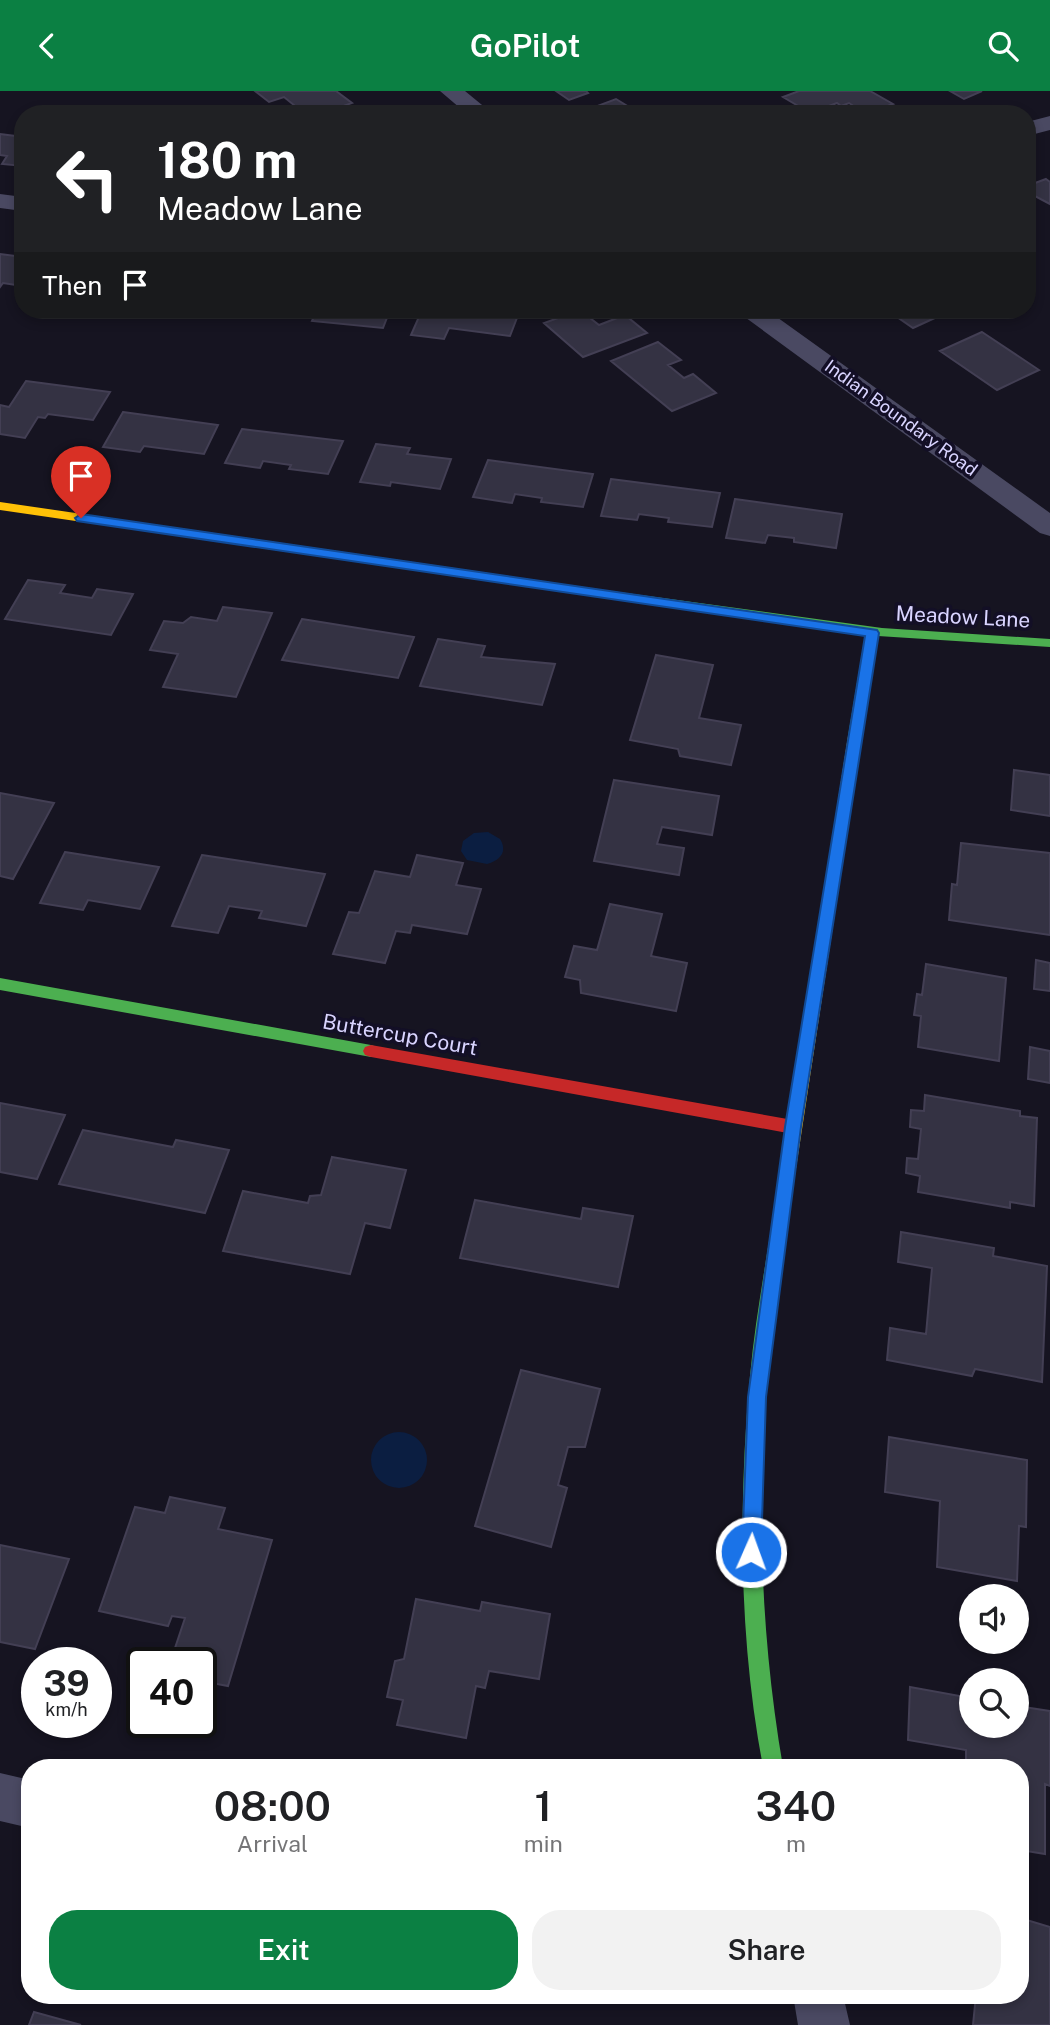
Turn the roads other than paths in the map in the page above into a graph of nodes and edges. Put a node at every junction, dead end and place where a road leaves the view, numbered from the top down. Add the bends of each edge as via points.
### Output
1 (451, 91) edge
2 (470, 105) edge
3 (763, 319) edge
4 (0, 506) edge
5 (1050, 527) edge
6 (872, 633) junction
7 (1050, 643) edge
8 (0, 984) edge
9 (793, 1127) junction
10 (772, 1759) edge
11 (0, 1797) edge
12 (21, 1802) edge
13 (820, 2004) edge
14 (824, 2025) edge

1 - 2 street
3 - 5 street, Indian Boundary Road
4 - 6 street, Meadow Lane
6 - 7 street, Meadow Lane
6 - 9 street
8 - 9 street, Buttercup Court
9 - 10 street via 757,1397 752,1539 764,1719
11 - 12 street
13 - 14 street

